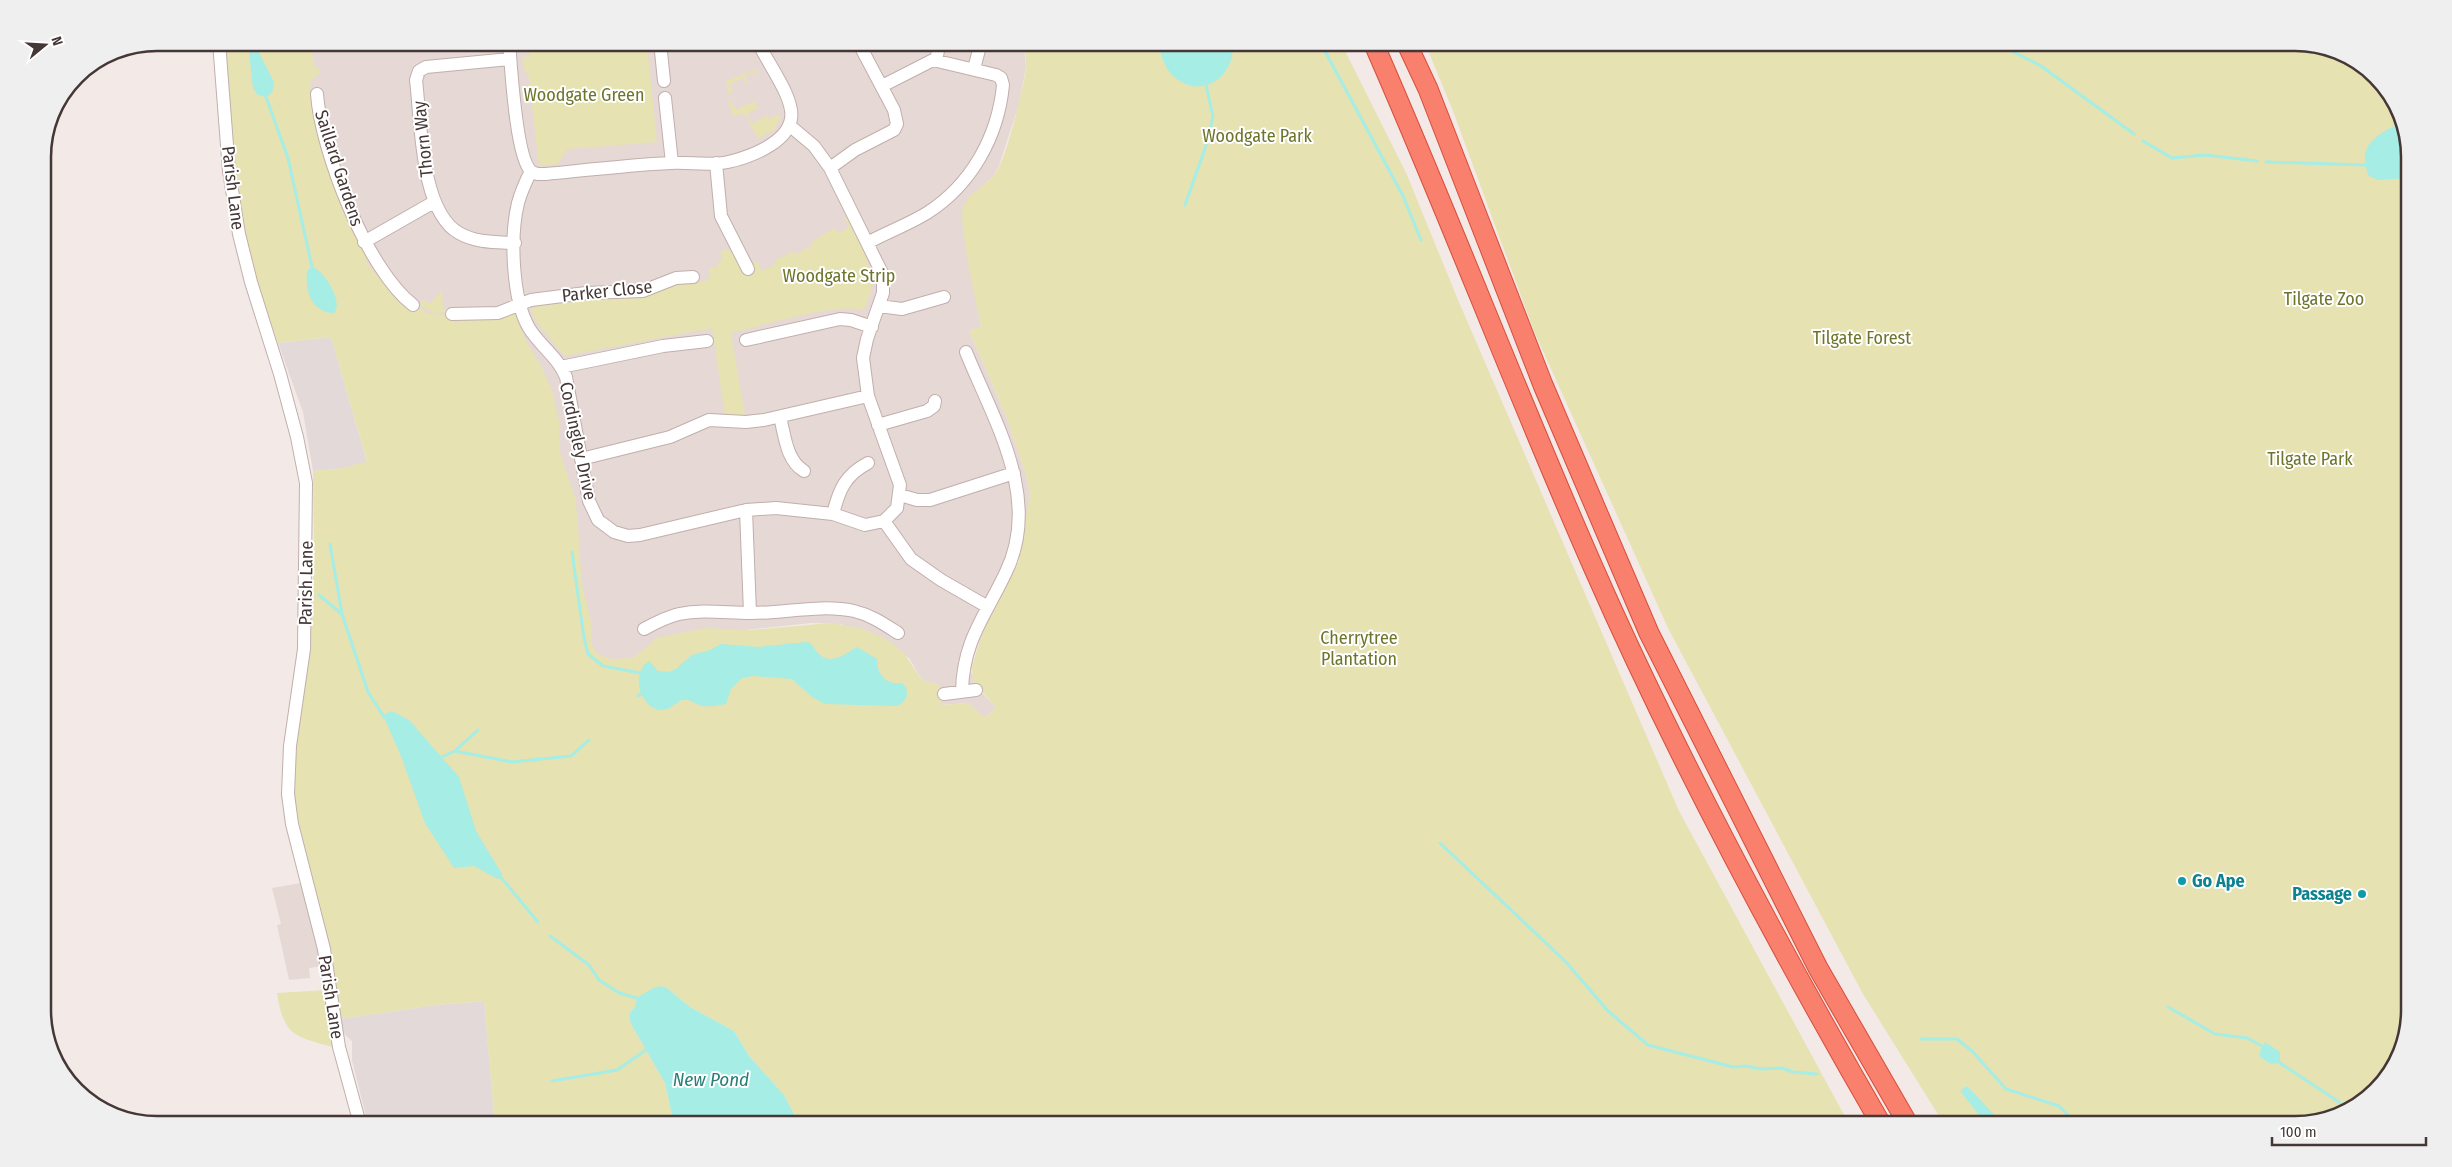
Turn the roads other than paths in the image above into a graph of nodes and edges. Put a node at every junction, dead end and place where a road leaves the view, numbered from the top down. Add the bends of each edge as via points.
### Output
1 (220, 51) edge
2 (510, 51) edge
3 (661, 51) edge
4 (763, 51) edge
5 (863, 51) edge
6 (938, 51) edge
7 (979, 51) edge
8 (1366, 51) edge
9 (1377, 51) edge
10 (1411, 51) edge
11 (510, 59) junction
12 (936, 60) junction
13 (974, 69) junction
14 (664, 81) dead end
15 (882, 86) junction
16 (317, 94) dead end
17 (665, 98) dead end
18 (789, 125) junction
19 (1418, 144) junction
20 (672, 163) junction
21 (716, 163) junction
22 (830, 168) junction
23 (531, 171) junction
24 (434, 202) junction
25 (364, 242) junction
26 (515, 242) junction
27 (869, 242) junction
28 (748, 268) dead end
29 (694, 277) dead end
30 (944, 297) dead end
31 (520, 303) junction
32 (413, 305) dead end
33 (879, 306) junction
34 (452, 314) dead end
35 (872, 327) junction
36 (746, 340) dead end
37 (707, 341) dead end
38 (966, 352) dead end
39 (561, 367) junction
40 (868, 396) junction
41 (935, 401) dead end
42 (780, 417) junction
43 (878, 425) junction
44 (581, 460) junction
45 (868, 462) dead end
46 (804, 471) dead end
47 (1014, 473) junction
48 (900, 495) junction
49 (749, 510) junction
50 (833, 514) junction
51 (884, 521) junction
52 (988, 607) junction
53 (750, 613) junction
54 (644, 629) dead end
55 (898, 633) dead end
56 (976, 690) dead end
57 (962, 691) junction
58 (944, 694) dead end
59 (358, 1116) edge
60 (1876, 1116) edge
61 (1903, 1116) edge

1 - 59 street, Parish Lane via 238,234 293,422 306,483 304,649 290,746 288,794 292,824 324,949 339,1047
2 - 11 street
3 - 14 street
4 - 18 street via 790,105 792,118
5 - 15 street
6 - 12 street
7 - 13 street
8 - 19 highway
9 - 19 highway
10 - 61 highway via 1543,385 1648,633 1818,968
11 - 23 street via 522,154
11 - 24 street, Thorn Way via 426,67 417,74 428,184
12 - 13 street
12 - 15 street
13 - 27 street via 998,76 1002,83 992,135 979,162 933,209
15 - 22 street via 896,114 896,126
16 - 25 street, Saillard Gardens via 333,159
17 - 20 street
18 - 21 street via 775,142 735,160
18 - 22 street via 814,146
19 - 60 highway via 1530,423 1595,573 1667,725 1800,984
20 - 21 street
20 - 23 street via 546,174
21 - 28 street via 721,216
22 - 27 street
23 - 26 street, Cordingley Drive via 518,203
24 - 25 street, Saillard Gardens
24 - 26 street, Thorn Way via 457,233 483,241
25 - 32 street, Saillard Gardens via 391,283
26 - 31 street, Cordingley Drive
27 - 33 street via 884,275
29 - 31 street, Parker Close via 676,278 643,291 586,293
30 - 33 street via 902,309
31 - 34 street via 498,313
31 - 39 street, Cordingley Drive via 530,330
33 - 35 street
35 - 36 street via 840,319
35 - 40 street via 863,358
37 - 39 street via 663,346
38 - 47 street
39 - 44 street, Cordingley Drive via 569,391
40 - 42 street
40 - 43 street
41 - 43 street via 927,411
42 - 44 street via 746,422 709,420 670,437
42 - 46 street via 791,459
43 - 48 street via 898,476
44 - 49 street, Cordingley Drive via 593,511 602,524 619,534 640,535
45 - 50 street via 852,472 843,483
47 - 48 street via 930,500
47 - 52 street via 1020,511 1016,543 1007,571
48 - 51 street via 897,508
49 - 50 street, Cordingley Drive via 784,508
49 - 53 street
50 - 51 street, Cordingley Drive via 865,524
51 - 52 street via 911,559
52 - 57 street via 967,650
53 - 54 street via 720,610 684,613 666,617
53 - 55 street via 826,609 853,611
56 - 57 street
57 - 58 street

